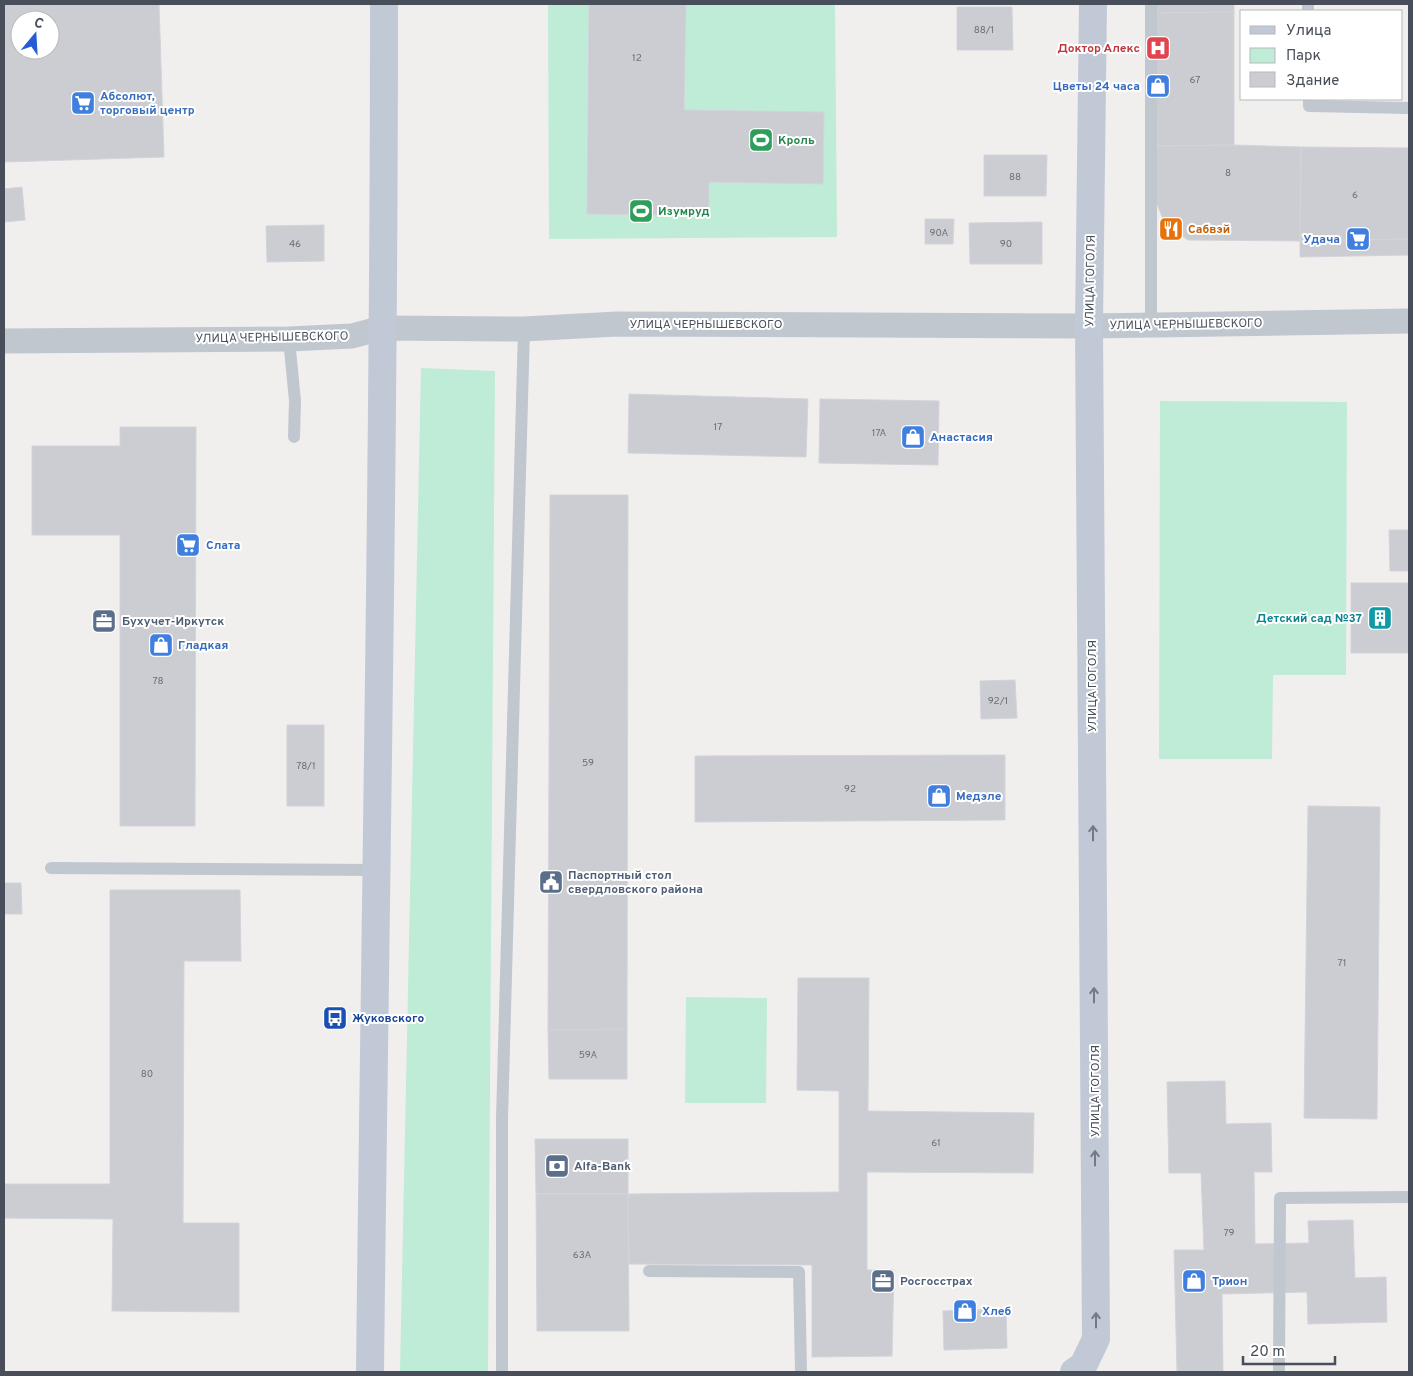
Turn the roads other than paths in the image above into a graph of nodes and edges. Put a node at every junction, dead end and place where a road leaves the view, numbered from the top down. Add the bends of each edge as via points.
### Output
1 (384, 4) edge
2 (1093, 4) edge
3 (1151, 4) edge
4 (1309, 100) edge
5 (1409, 108) edge
6 (1409, 321) edge
7 (1151, 324) junction
8 (1089, 326) junction
9 (382, 328) junction
10 (524, 329) junction
11 (289, 338) junction
12 (4, 341) edge
13 (294, 437) dead end
14 (51, 868) dead end
15 (377, 870) junction
16 (1409, 1197) edge
17 (649, 1271) dead end
18 (1079, 1369) edge
19 (370, 1372) edge
20 (502, 1372) edge
21 (801, 1372) edge
22 (1279, 1372) edge

1 - 9 main road
2 - 8 main road, УЛИЦА ГОГОЛЯ
3 - 7 lane
4 - 5 lane via 1309,106
6 - 7 street, УЛИЦА ЧЕРНЫШЕВСКОГО
7 - 8 street, УЛИЦА ЧЕРНЫШЕВСКОГО
8 - 10 street, УЛИЦА ЧЕРНЫШЕВСКОГО via 617,324
18 -> 8 main road, УЛИЦА ГОГОЛЯ via 1096,1338
9 - 10 street, УЛИЦА ЧЕРНЫШЕВСКОГО
9 - 11 street, УЛИЦА ЧЕРНЫШЕВСКОГО via 352,336
9 - 15 main road
10 - 20 lane via 502,1119
11 - 12 street, УЛИЦА ЧЕРНЫШЕВСКОГО
11 - 13 lane via 295,401
14 - 15 lane
15 - 19 main road
16 - 22 lane via 1280,1198
17 - 21 lane via 799,1272

